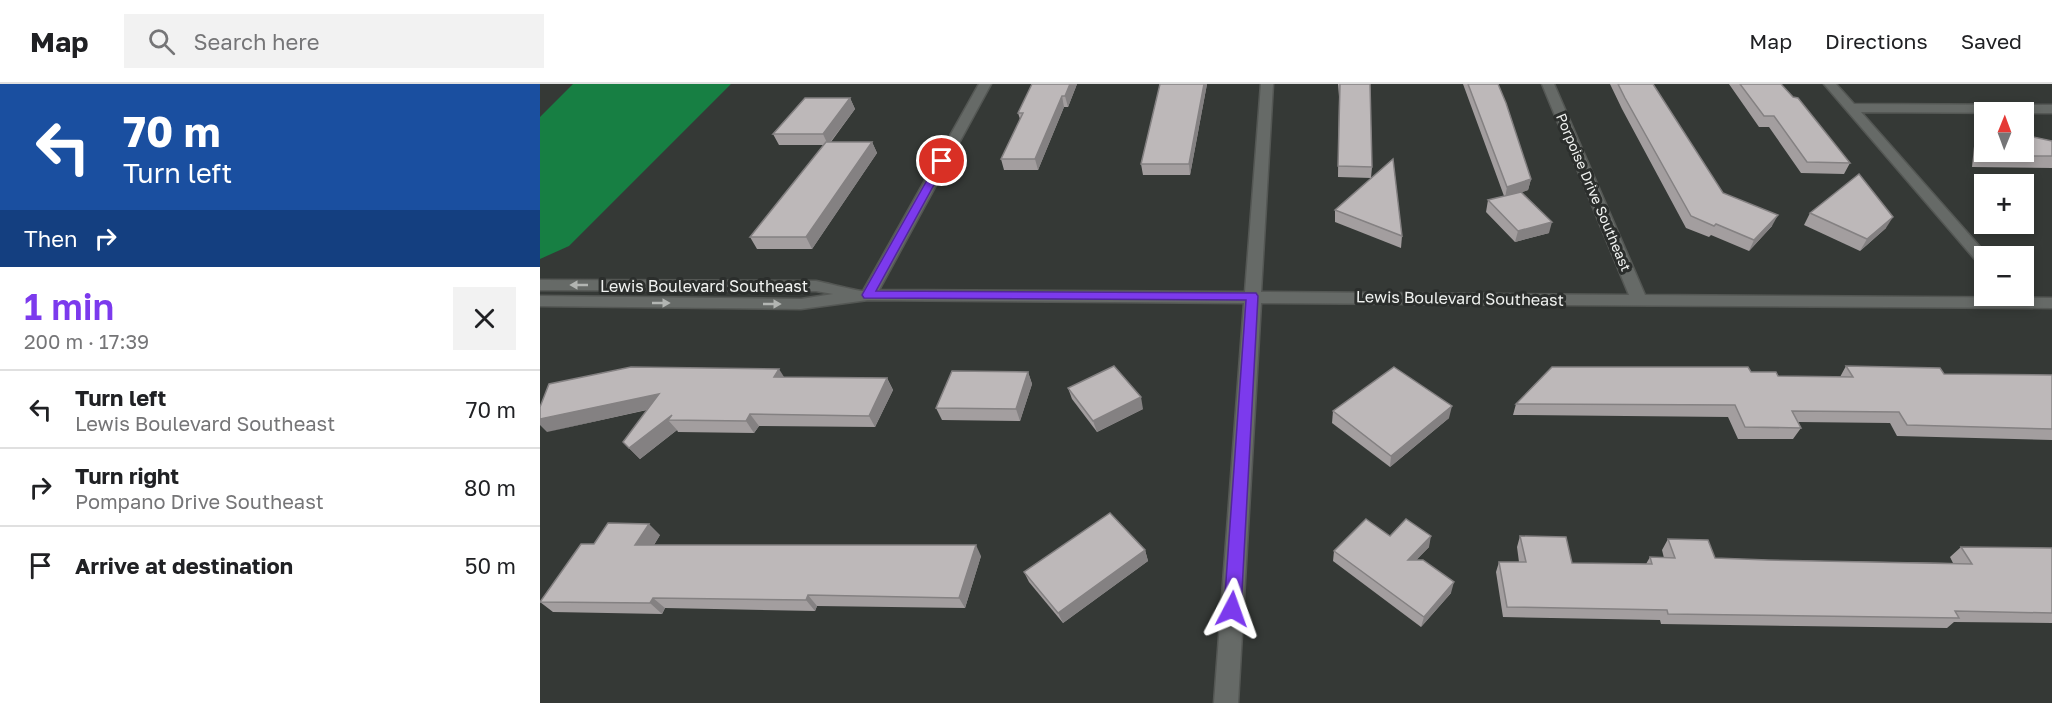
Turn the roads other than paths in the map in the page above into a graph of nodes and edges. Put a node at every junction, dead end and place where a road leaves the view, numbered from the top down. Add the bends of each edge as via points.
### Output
1 (985, 84) edge
2 (1267, 84) edge
3 (1548, 84) edge
4 (1830, 84) edge
5 (1851, 108) junction
6 (2052, 109) edge
7 (1974, 249) edge
8 (540, 285) edge
9 (868, 295) junction
10 (1252, 296) junction
11 (1974, 299) edge
12 (1639, 300) junction
13 (540, 301) edge
14 (2034, 301) edge
15 (2052, 303) edge
16 (1226, 703) edge

1 - 9 street
2 - 10 street
3 - 12 street, Porpoise Drive Southeast
4 - 5 street
5 - 6 street
5 - 7 street
9 -> 8 street, Lewis Boulevard Southeast via 816,286
9 - 10 street, Lewis Boulevard Southeast
13 -> 9 street, Lewis Boulevard Southeast via 801,304
10 - 12 street, Lewis Boulevard Southeast
10 - 16 street
11 - 12 street, Lewis Boulevard Southeast
14 - 15 street, Lewis Boulevard Southeast

